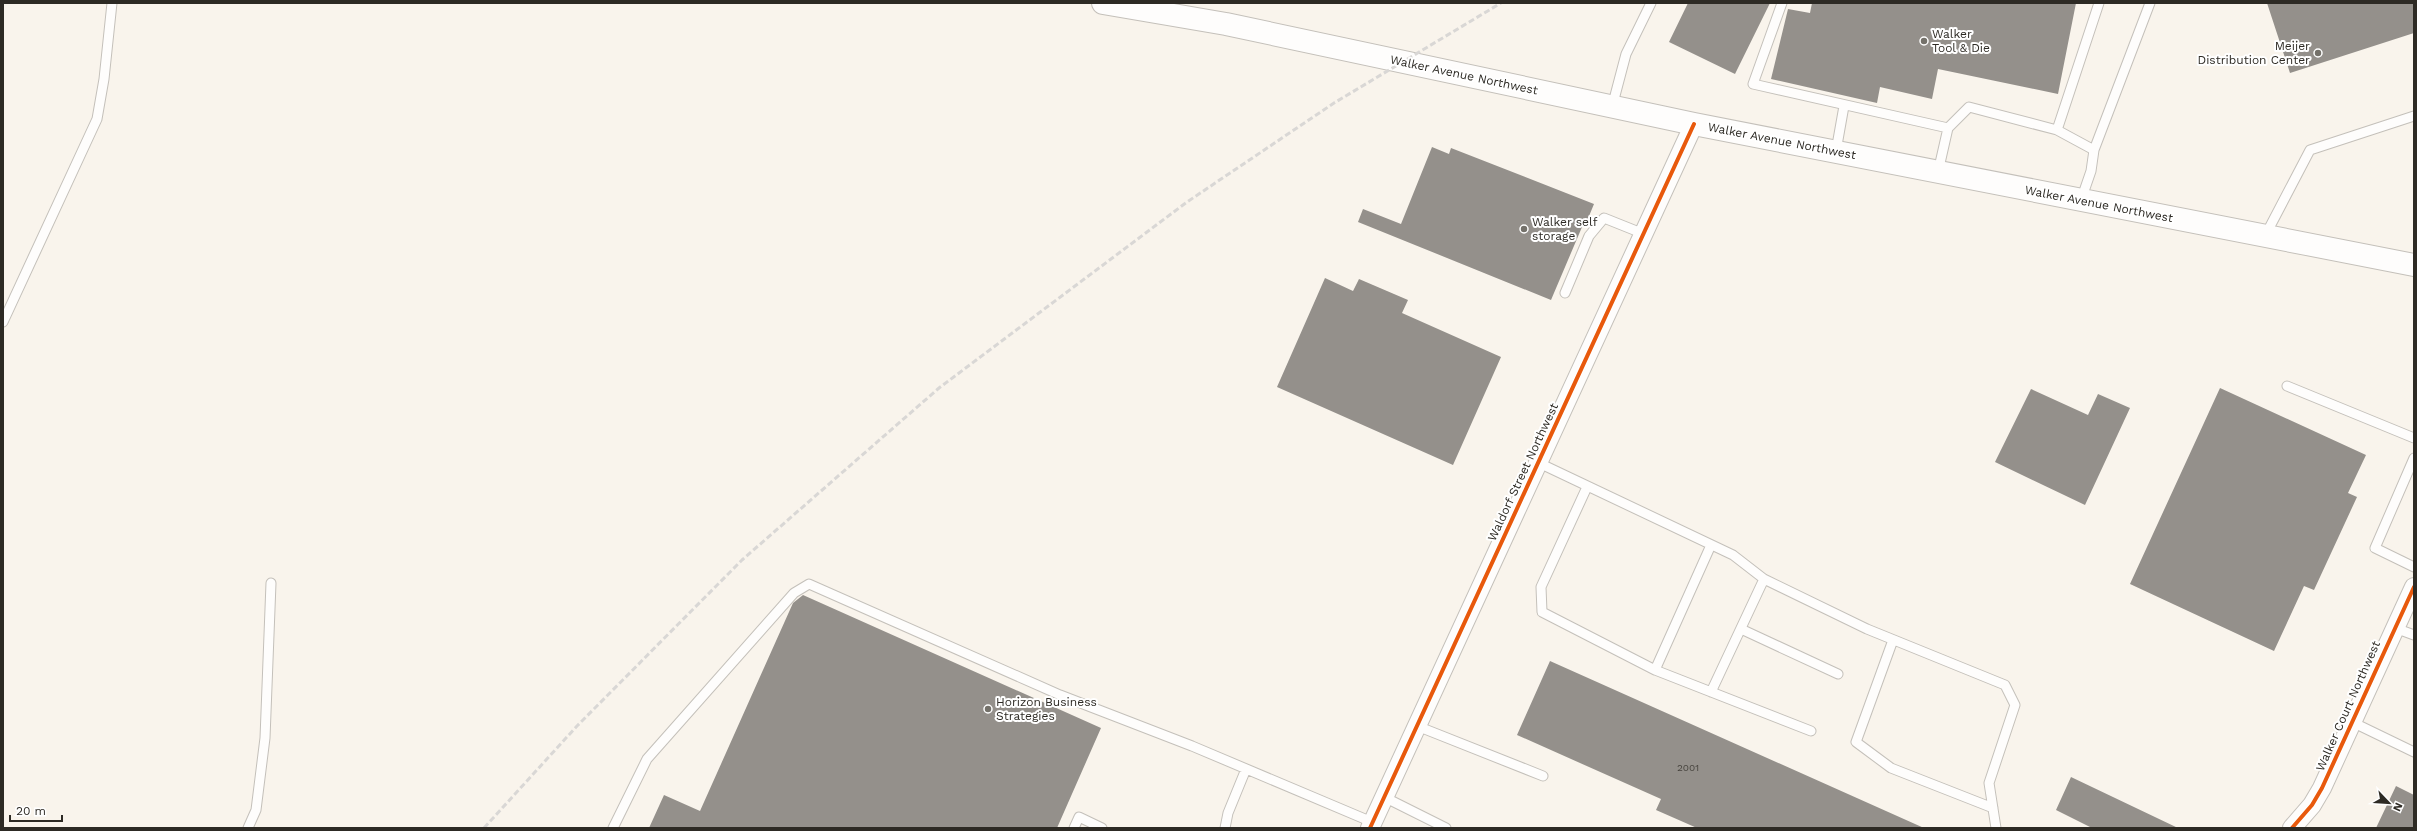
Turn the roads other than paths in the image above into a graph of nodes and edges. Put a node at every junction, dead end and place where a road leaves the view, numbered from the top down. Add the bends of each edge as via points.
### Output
1 (112, 3) edge
2 (1103, 3) edge
3 (1651, 3) edge
4 (1782, 3) edge
5 (2099, 3) edge
6 (2150, 3) edge
7 (1844, 106) junction
8 (1612, 107) junction
9 (2414, 116) edge
10 (1694, 124) junction
11 (1948, 128) junction
12 (2057, 130) junction
13 (2094, 150) junction
14 (1836, 151) junction
15 (1938, 172) junction
16 (2081, 200) junction
17 (1644, 234) junction
18 (2265, 237) junction
19 (2414, 264) edge
20 (1565, 293) dead end
21 (3, 322) edge
22 (2287, 386) dead end
23 (2414, 438) edge
24 (2414, 458) edge
25 (1538, 463) junction
26 (1587, 487) junction
27 (1711, 545) junction
28 (2414, 567) edge
29 (1764, 579) junction
30 (271, 583) dead end
31 (2414, 587) edge
32 (2395, 628) junction
33 (1741, 629) junction
34 (2414, 636) edge
35 (1892, 640) junction
36 (1654, 670) junction
37 (1838, 674) dead end
38 (1711, 692) junction
39 (2352, 722) junction
40 (1417, 726) junction
41 (1811, 731) dead end
42 (2414, 752) edge
43 (1246, 769) junction
44 (1543, 776) dead end
45 (1384, 797) junction
46 (1993, 808) junction
47 (1371, 825) edge
48 (248, 828) edge
49 (614, 828) edge
50 (1074, 828) edge
51 (1102, 828) edge
52 (1225, 828) edge
53 (1446, 828) edge
54 (1996, 828) edge
55 (2292, 828) edge

1 - 21 lane via 104,79 96,119
2 - 8 main road, Walker Avenue Northwest via 1226,24
3 - 8 lane via 1626,54
4 - 7 lane via 1753,84
5 - 12 lane
6 - 13 lane
7 - 11 lane
7 - 14 lane
8 - 10 main road, Walker Avenue Northwest
9 - 18 lane via 2310,150
10 - 14 main road, Walker Avenue Northwest
10 - 17 street, Waldorf Street Northwest
11 - 12 lane via 1969,106
11 - 15 lane
12 - 13 lane
13 - 16 lane via 2091,171
14 - 15 main road, Walker Avenue Northwest
15 - 16 main road, Walker Avenue Northwest
16 - 18 main road, Walker Avenue Northwest
17 - 20 lane via 1604,218 1589,236
17 - 25 street, Waldorf Street Northwest
18 - 19 main road, Walker Avenue Northwest
22 - 23 lane
24 - 28 lane via 2375,548
25 - 26 lane
25 - 40 street, Waldorf Street Northwest
26 - 27 lane
26 - 36 lane via 1541,587 1542,612
27 - 29 lane via 1733,555
27 - 36 lane
29 - 33 lane
29 - 35 lane
30 - 48 lane via 265,738 256,810
31 - 32 street, Walker Court Northwest
32 - 34 lane
32 - 39 street, Walker Court Northwest
33 - 37 lane
33 - 38 lane
35 - 46 lane via 2005,685 2015,705 1989,783
35 - 46 lane via 1856,742 1891,768
36 - 38 lane
38 - 41 lane
39 - 42 lane
39 - 55 street, Walker Court Northwest via 2322,788 2312,805
40 - 44 lane
40 - 45 street, Waldorf Street Northwest
43 - 47 lane
43 - 49 lane via 1060,695 809,584 794,593 647,759
43 - 52 lane via 1228,813
45 - 47 street, Waldorf Street Northwest
45 - 53 lane
46 - 54 lane
50 - 51 lane via 1079,817

